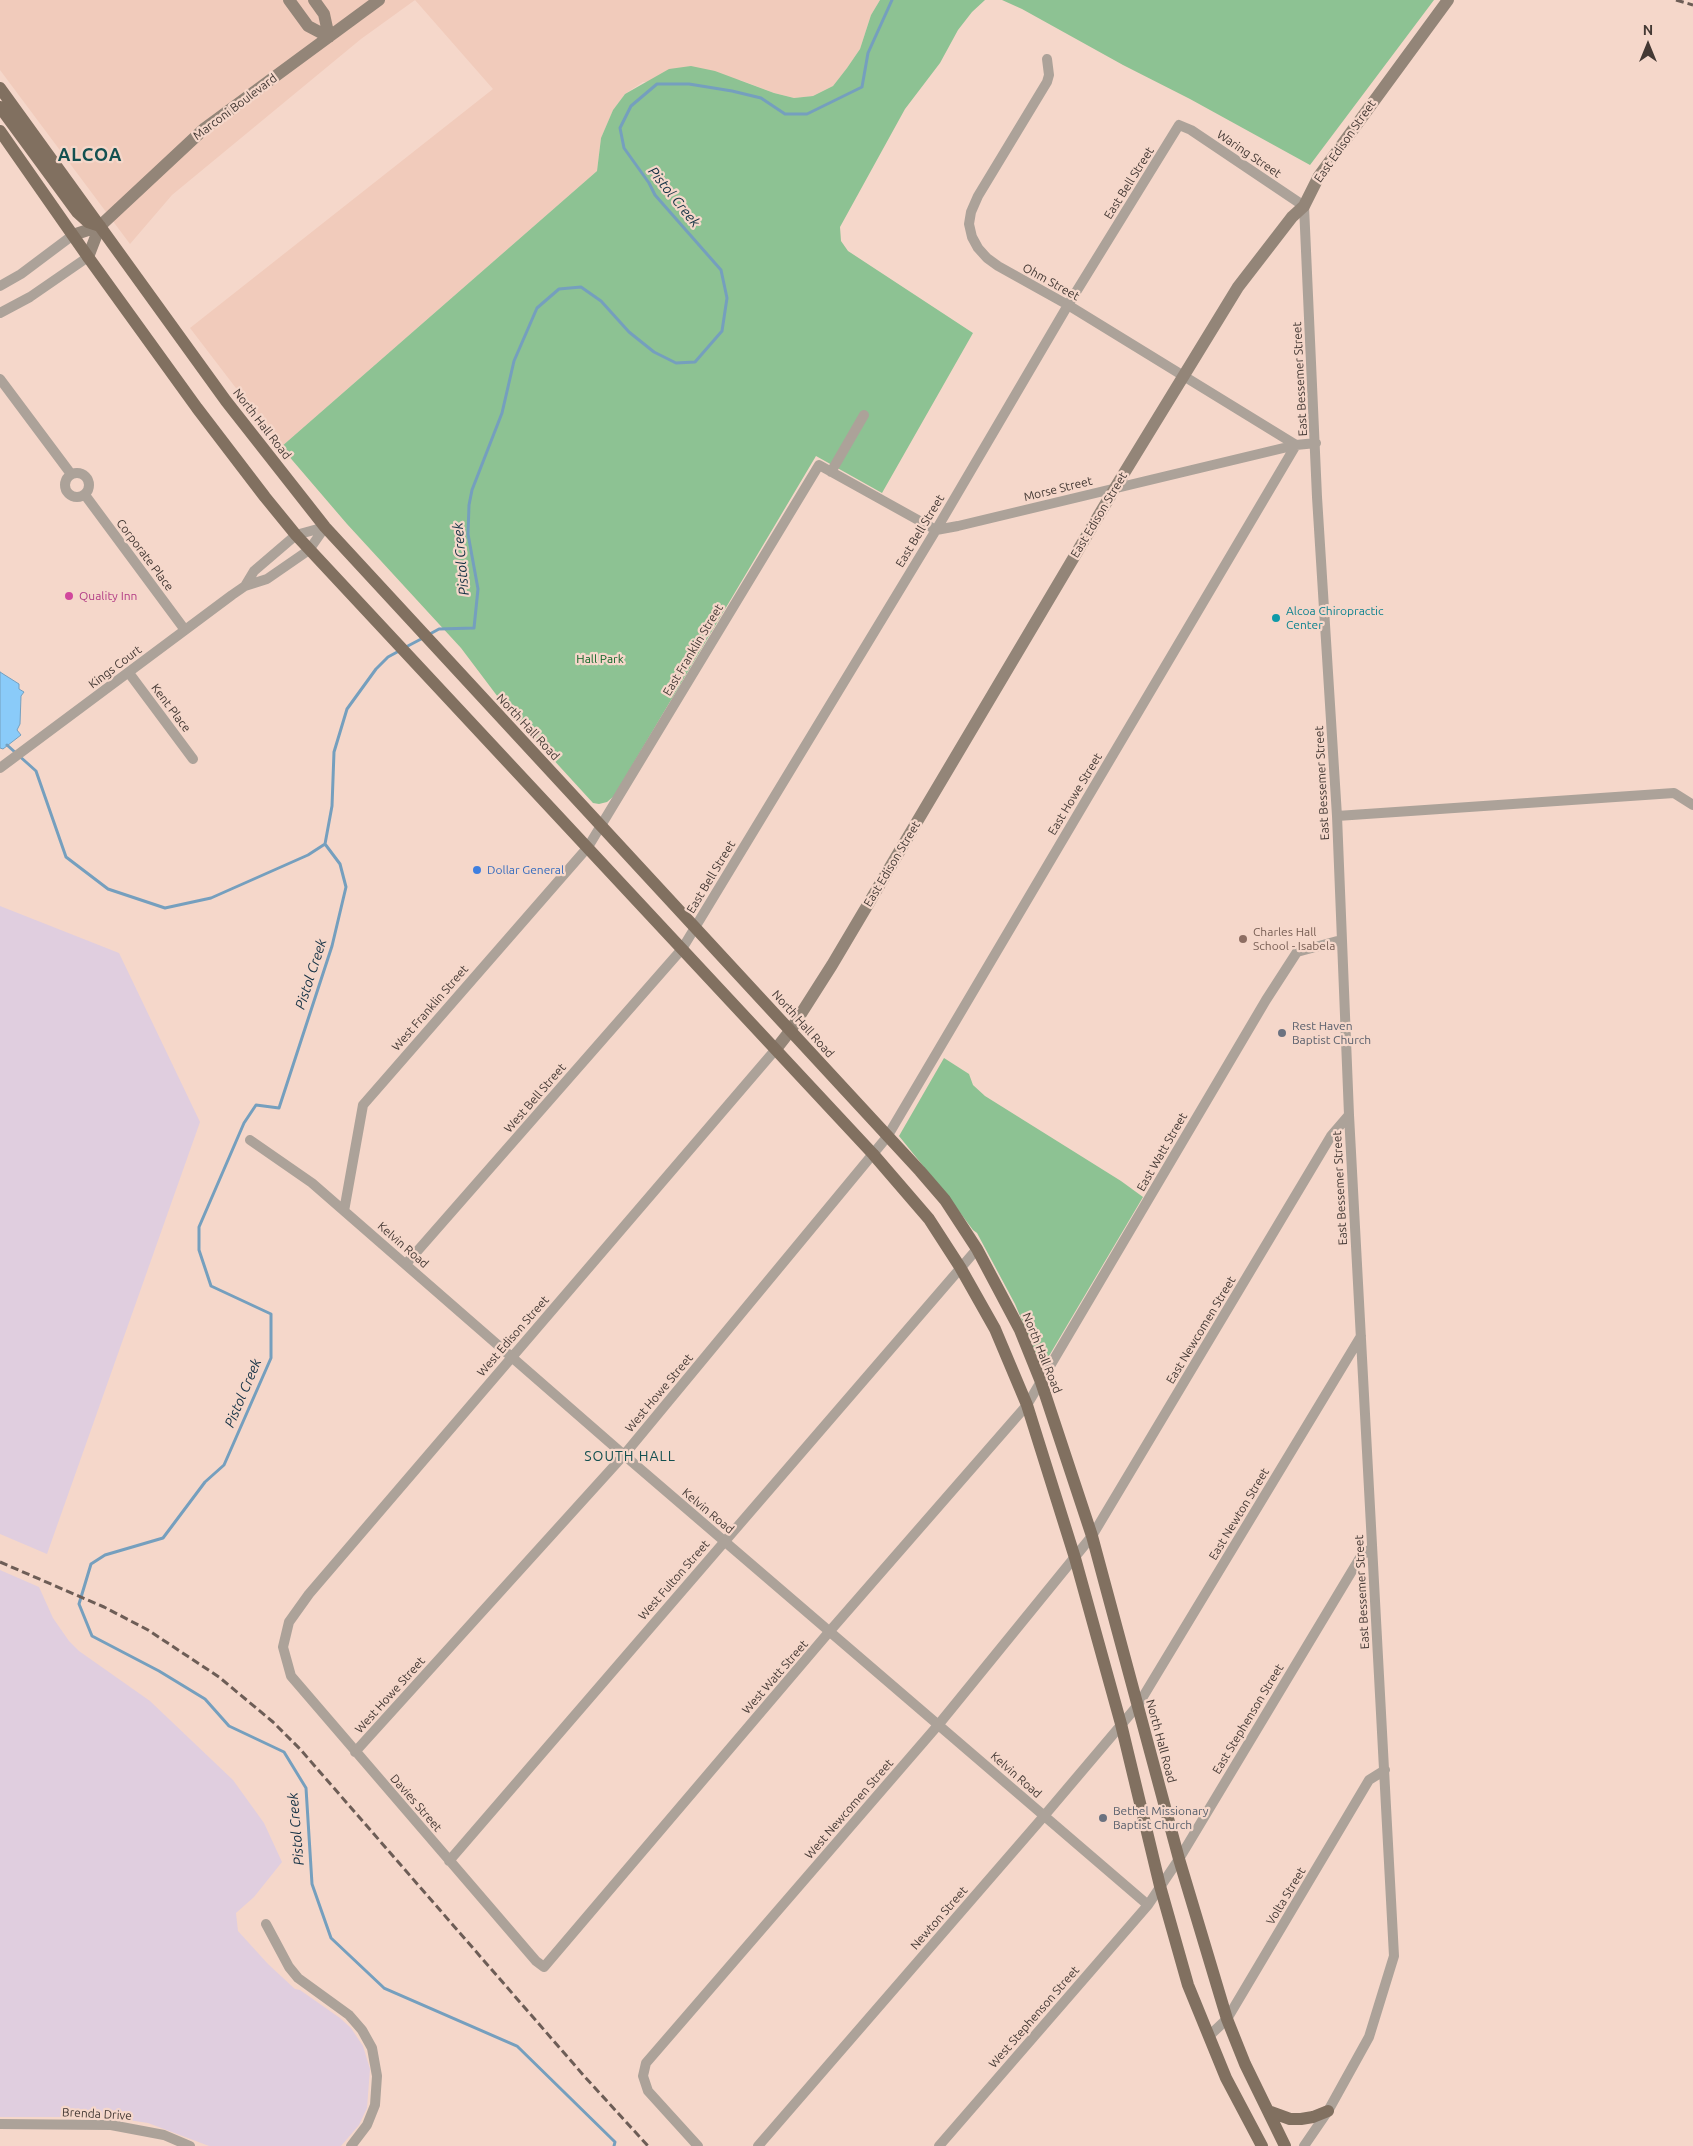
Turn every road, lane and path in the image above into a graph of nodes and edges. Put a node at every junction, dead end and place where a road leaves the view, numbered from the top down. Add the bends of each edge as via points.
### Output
1 (289, 0) edge
2 (314, 0) edge
3 (379, 0) edge
4 (1448, 0) edge
5 (329, 37) junction
6 (1047, 59) dead end
7 (0, 88) edge
8 (0, 107) edge
9 (1179, 125) joint
10 (0, 131) edge
11 (1304, 206) junction
12 (100, 226) junction
13 (73, 234) junction
14 (88, 256) junction
15 (0, 286) edge
16 (1068, 305) junction
17 (0, 313) edge
18 (1183, 376) junction
19 (0, 379) edge
20 (864, 415) dead end
21 (1316, 444) junction
22 (1296, 445) junction
23 (831, 472) junction
24 (71, 474) junction
25 (1115, 488) junction
26 (85, 495) junction
27 (325, 527) junction
28 (936, 530) junction
29 (296, 535) junction
30 (310, 550) junction
31 (245, 586) junction
32 (185, 630) junction
33 (129, 673) junction
34 (193, 759) dead end
35 (0, 768) edge
36 (1693, 805) edge
37 (1337, 816) junction
38 (601, 826) junction
39 (588, 847) junction
40 (694, 928) junction
41 (1341, 940) junction
42 (682, 949) junction
43 (790, 1031) junction
44 (776, 1050) junction
45 (1349, 1115) junction
46 (887, 1137) junction
47 (250, 1140) dead end
48 (873, 1154) junction
49 (344, 1211) junction
50 (977, 1249) junction
51 (406, 1264) junction
52 (960, 1267) junction
53 (1361, 1336) junction
54 (511, 1358) junction
55 (1041, 1382) junction
56 (1027, 1405) junction
57 (624, 1456) junction
58 (1092, 1536) junction
59 (724, 1541) junction
60 (1372, 1548) junction
61 (1075, 1558) junction
62 (829, 1632) junction
63 (283, 1647) joint
64 (1138, 1704) junction
65 (939, 1724) junction
66 (1121, 1724) junction
67 (355, 1752) junction
68 (1385, 1770) junction
69 (1044, 1816) junction
70 (1179, 1858) junction
71 (449, 1861) junction
72 (1160, 1886) junction
73 (1148, 1905) junction
74 (266, 1924) dead end
75 (544, 1966) joint
76 (1227, 2020) junction
77 (1209, 2036) junction
78 (1268, 2111) junction
79 (1328, 2111) junction
80 (0, 2124) edge
81 (1259, 2142) edge
82 (190, 2146) edge
83 (351, 2146) edge
84 (698, 2146) edge
85 (758, 2146) edge
86 (939, 2146) edge
87 (1285, 2146) edge
88 (1304, 2146) edge

1 - 5 street via 308,26
2 - 5 street via 324,14
3 - 5 street, Marconi Boulevard
4 - 11 street, East Edison Street via 1319,176
5 - 12 street, Marconi Boulevard via 204,128
6 - 16 street, Ohm Street via 1047,82 978,196 969,224 975,242 987,258
7 - 12 main road, North Hall Road
8 - 12 main road via 77,212 88,222
9 - 11 street, Waring Street
9 - 16 street, East Bell Street
10 - 13 main road
11 - 18 street, East Edison Street via 1238,287
11 - 21 street, East Bessemer Street
12 - 13 street, Marconi Boulevard
12 - 14 street, Marconi Boulevard
12 - 27 main road, North Hall Road via 226,401
13 - 14 main road
13 - 15 street
14 - 17 street via 30,297
14 - 29 main road via 264,497
16 - 18 street, Ohm Street
16 - 28 street, East Bell Street
18 - 22 street, Ohm Street
18 - 25 street, East Edison Street
19 - 24 street, Corporate Place
20 - 23 street
21 - 22 street, Morse Street
21 - 37 street, East Bessemer Street
22 - 25 street, Morse Street
22 - 46 street, East Howe Street
23 - 28 street
23 - 38 street, East Franklin Street via 819,465
24 - 26 street, Corporate Place via 87,477 90,484
24 - 26 street, Corporate Place via 66,481 68,493 74,497
25 - 28 street, Morse Street
25 - 43 street, East Edison Street
26 - 32 street, Corporate Place
27 - 29 street, Kings Court
27 - 30 street, Kings Court
27 - 38 main road, North Hall Road
28 - 40 street, East Bell Street
29 - 30 main road
29 - 31 street, Kings Court via 254,571
30 - 31 street, Kings Court via 267,579
30 - 39 main road
31 - 32 street, Kings Court
32 - 33 street, Kings Court
33 - 34 street, Kent Place
33 - 35 street, Kings Court
36 - 37 street via 1674,793
37 - 41 street, East Bessemer Street
38 - 39 street, East Franklin Street
38 - 40 main road, North Hall Road
39 - 42 main road
39 - 49 street, West Franklin Street via 362,1105
40 - 42 street, East Bell Street
40 - 43 main road, North Hall Road
41 - 45 street, East Bessemer Street
41 - 55 street, East Watt Street via 1297,952
42 - 44 main road
42 - 51 street, West Bell Street
43 - 44 street, East Edison Street
43 - 46 main road, North Hall Road
44 - 48 main road
44 - 54 street, West Edison Street
45 - 53 street, East Bessemer Street
45 - 58 street, East Newcomen Street via 1331,1136
46 - 48 street, East Howe Street
46 - 50 main road, North Hall Road via 945,1200
47 - 49 street, Kelvin Road via 312,1183
48 - 52 main road via 929,1219
48 - 57 street, West Howe Street
49 - 51 street, Kelvin Road
50 - 52 street, West Fulton Street
50 - 55 main road, North Hall Road via 1020,1330
51 - 54 street, Kelvin Road
52 - 56 main road via 995,1329
52 - 59 street, West Fulton Street
53 - 60 street, East Bessemer Street
53 - 64 street, East Newton Street
54 - 57 street, Kelvin Road
54 - 63 street, West Edison Street via 309,1594 289,1622
55 - 56 street, East Watt Street
55 - 58 main road, North Hall Road
56 - 61 main road
56 - 62 street, West Watt Street
57 - 59 street, Kelvin Road
57 - 67 street, West Howe Street
58 - 61 street, East Newcomen Street
58 - 64 main road, North Hall Road
59 - 62 street, Kelvin Road
59 - 71 street, West Fulton Street
60 - 68 street, East Bessemer Street
60 - 70 street, East Stephenson Street via 1361,1556
61 - 65 street, West Newcomen Street
61 - 66 main road
62 - 65 street, Kelvin Road
62 - 75 street, West Watt Street
63 - 67 street, Davies Street via 291,1676
64 - 66 street, Newton Street
64 - 70 main road, North Hall Road
65 - 69 street, Kelvin Road
65 - 84 street, West Newcomen Street via 646,2063 643,2076 648,2091
66 - 69 street, Newton Street
66 - 72 main road
67 - 71 street, Davies Street
68 - 76 street, Volta Street via 1369,1780
68 - 79 street, East Bessemer Street via 1394,1956 1369,2037
69 - 73 street, Kelvin Road
69 - 85 street, Newton Street
70 - 72 street, East Stephenson Street
70 - 76 main road, North Hall Road
71 - 75 street, Davies Street via 536,1961
72 - 73 street, East Stephenson Street
72 - 77 main road via 1188,1985
73 - 86 street, West Stephenson Street
74 - 83 street via 298,1978 349,2015 372,2048 378,2076 375,2106
76 - 77 street, Volta Street
76 - 78 main road, North Hall Road
77 - 81 main road via 1226,2078
78 - 79 main road via 1290,2119 1301,2119
78 - 87 main road, North Hall Road
79 - 88 street, East Bessemer Street
80 - 82 street, Brenda Drive via 111,2125 164,2135

